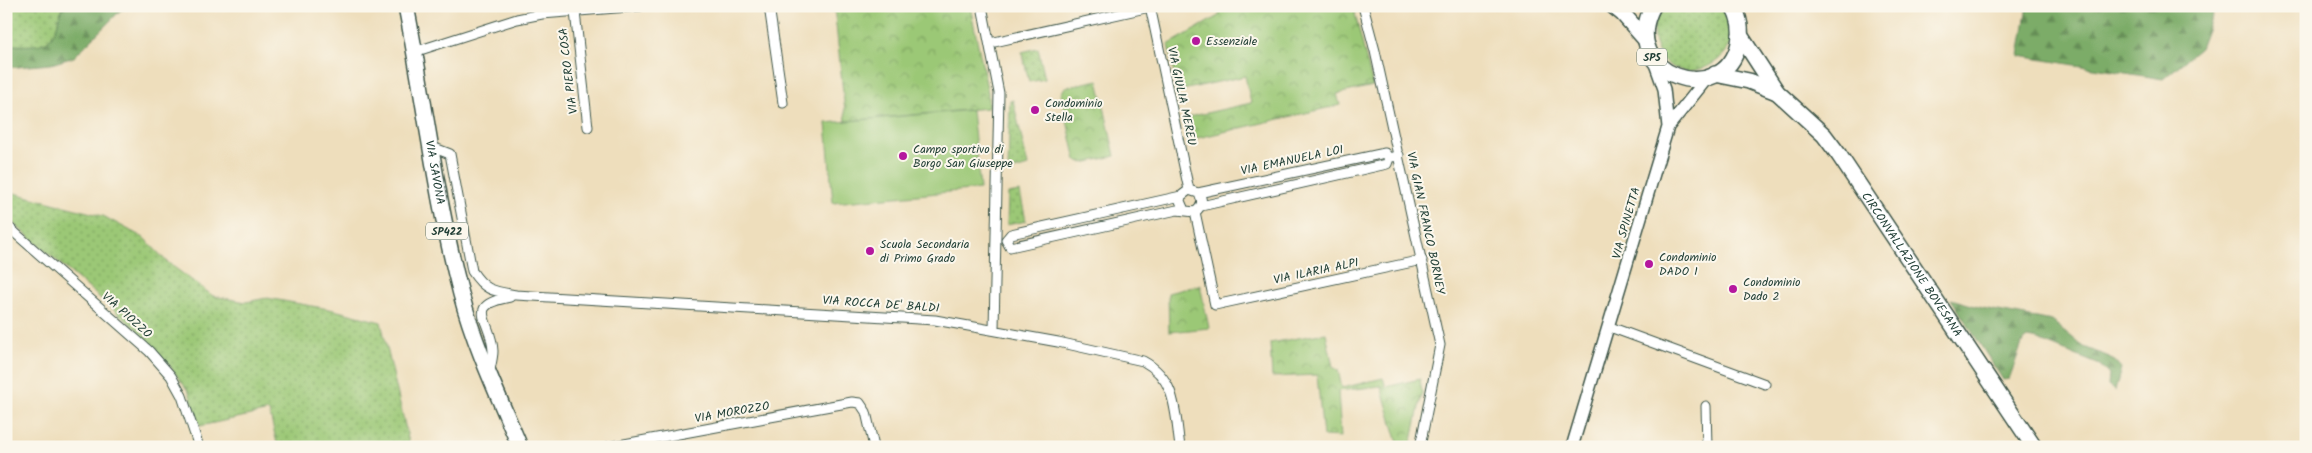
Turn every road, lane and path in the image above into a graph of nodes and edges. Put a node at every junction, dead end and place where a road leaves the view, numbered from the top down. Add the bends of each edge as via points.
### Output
1 (406, 6) edge
2 (641, 6) edge
3 (769, 6) edge
4 (982, 6) edge
5 (1363, 6) edge
6 (1613, 6) edge
7 (1652, 6) edge
8 (1733, 6) edge
9 (1150, 7) edge
10 (575, 12) junction
11 (1740, 35) junction
12 (1645, 39) junction
13 (990, 43) junction
14 (414, 52) junction
15 (1654, 60) junction
16 (1712, 76) junction
17 (1777, 92) junction
18 (783, 103) dead end
19 (588, 127) dead end
20 (1668, 127) junction
21 (432, 147) junction
22 (1398, 155) junction
23 (1389, 158) junction
24 (1189, 190) junction
25 (1198, 193) junction
26 (1181, 196) junction
27 (1198, 209) junction
28 (1184, 210) junction
29 (6, 225) edge
30 (1006, 240) junction
31 (996, 241) junction
32 (1422, 260) junction
33 (516, 296) junction
34 (1610, 327) junction
35 (994, 329) junction
36 (490, 375) junction
37 (1765, 384) dead end
38 (1706, 406) dead end
39 (199, 447) edge
40 (520, 447) edge
41 (608, 447) edge
42 (874, 447) edge
43 (1180, 447) edge
44 (1420, 447) edge
45 (1572, 447) edge
46 (1707, 447) edge
47 (2034, 447) edge

1 - 14 main road, VIA SAVONA / SP422
2 - 10 street, VIA PIERO COSA
3 - 18 street
4 - 13 street
5 - 22 street, VIA GIAN FRANCO BORNEY
6 - 12 main road
7 - 12 main road, SP5
8 - 11 main road via 1740,24
9 - 13 street
9 - 24 street, VIA GIULIA MEREU
10 - 14 street, VIA PIERO COSA via 517,19
10 - 19 street, VIA PIERO COSA
11 - 16 main road via 1738,49 1731,61
11 - 17 main road, CIRCONVALLAZIONE BOVESANA
12 - 15 main road, SP5
13 - 31 street via 999,93
14 - 21 main road, VIA SAVONA / SP422
15 - 16 main road, SP5 via 1673,76 1690,80
15 - 20 street, VIA SPINETTA via 1664,89
16 - 17 main road, CIRCONVALLAZIONE BOVESANA via 1749,81
16 - 20 street, VIA SPINETTA
17 - 47 main road, CIRCONVALLAZIONE BOVESANA via 1824,135 1839,155
20 - 34 street, VIA SPINETTA
21 - 33 street, VIA ROCCA DE' BALDI via 450,154 472,271 481,285
21 - 36 main road, VIA SAVONA / SP422 via 461,296
22 - 23 street, VIA EMANUELA LOI
22 - 32 street, VIA GIAN FRANCO BORNEY
23 - 25 street, VIA EMANUELA LOI via 1385,153
23 - 27 street, VIA EMANUELA LOI via 1387,164
24 - 25 street
24 - 26 street
25 - 27 street via 1202,201
26 - 28 street
26 - 30 street via 1011,234
27 - 28 street
27 - 32 street, VIA ILARIA ALPI via 1215,306
28 - 30 street via 1010,247
29 - 39 street, VIA PIOZZO via 149,351 171,376 182,396
30 - 31 street
31 - 35 street
32 - 44 street, VIA GIAN FRANCO BORNEY via 1440,345
33 - 35 street, VIA ROCCA DE' BALDI via 935,320
33 - 36 street, VIA ROCCA DE' BALDI via 495,300 485,305 482,312 493,350
34 - 37 street
34 - 45 street, VIA SPINETTA
35 - 43 street, VIA ROCCA DE' BALDI via 1142,361 1155,367 1169,386
36 - 40 main road, VIA SAVONA / SP422
38 - 46 street
41 - 42 street, VIA MOROZZO via 852,402 860,403 866,412

